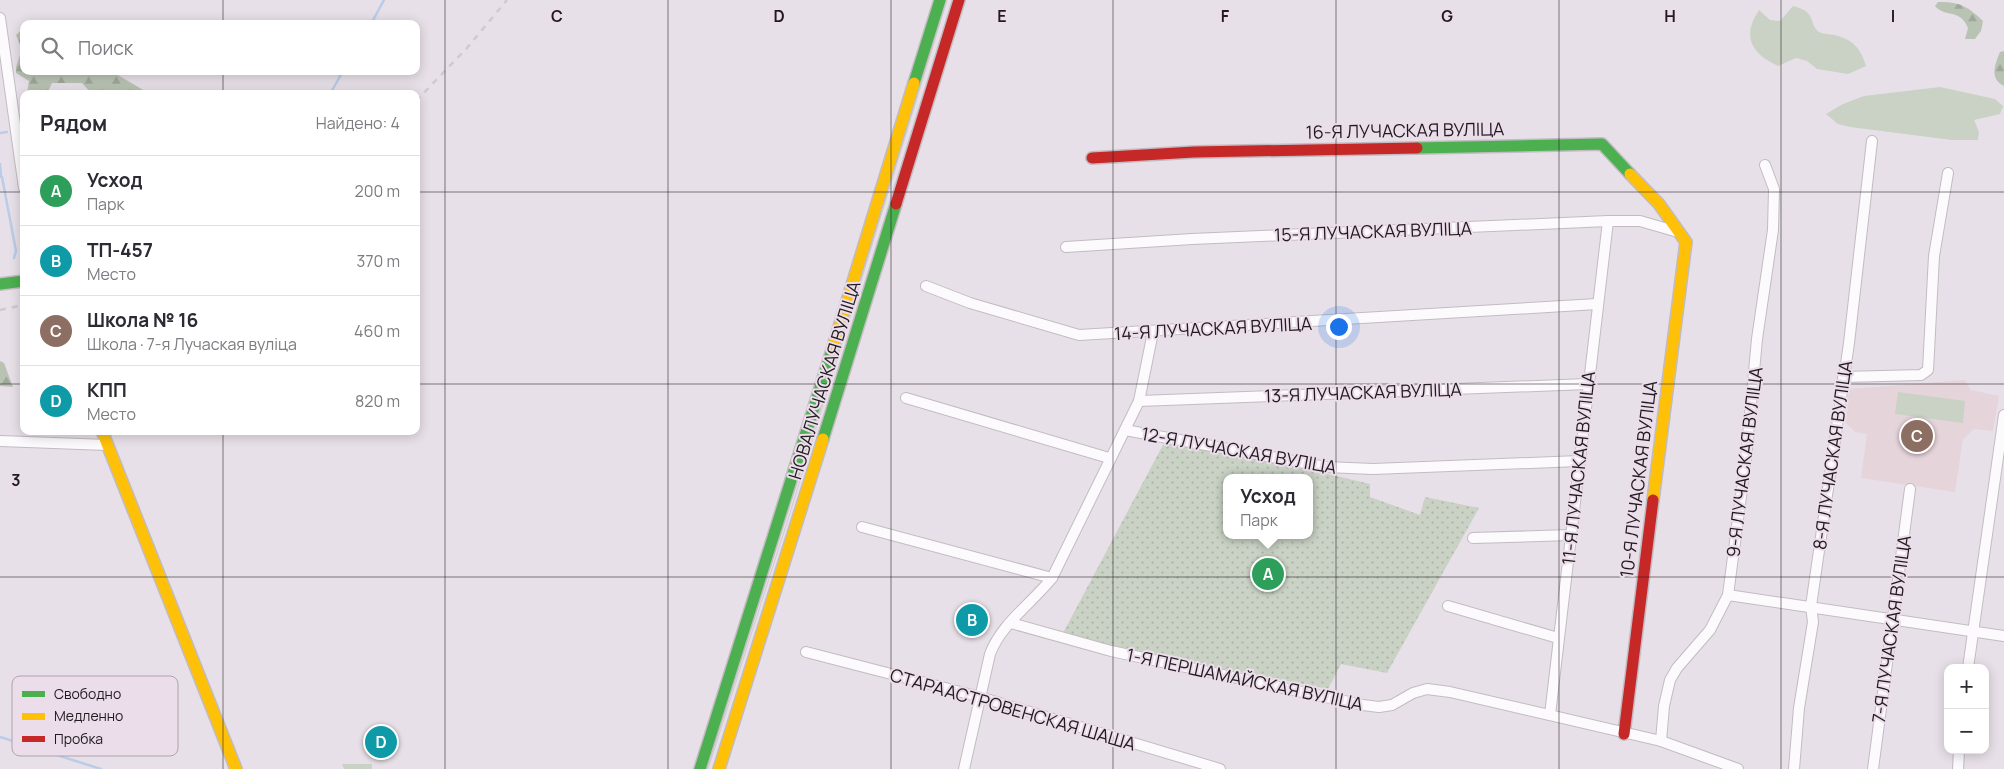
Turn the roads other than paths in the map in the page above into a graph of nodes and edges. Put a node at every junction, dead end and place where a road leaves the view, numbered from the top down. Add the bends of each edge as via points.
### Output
1 (939, 1) edge
2 (958, 4) edge
3 (0, 18) edge
4 (1872, 141) dead end
5 (1092, 158) dead end
6 (20, 160) edge
7 (1766, 165) dead end
8 (1948, 173) dead end
9 (1608, 221) junction
10 (1678, 232) junction
11 (1066, 247) dead end
12 (20, 282) edge
13 (0, 284) edge
14 (926, 286) dead end
15 (1597, 304) junction
16 (1153, 332) junction
17 (1843, 377) junction
18 (1588, 384) junction
19 (906, 398) dead end
20 (1139, 401) junction
21 (2004, 415) edge
22 (1125, 430) junction
23 (103, 435) edge
24 (0, 441) edge
25 (107, 445) junction
26 (1109, 458) junction
27 (1579, 461) junction
28 (1910, 489) dead end
29 (862, 527) dead end
30 (1571, 535) junction
31 (1473, 538) dead end
32 (1052, 578) junction
33 (1728, 595) junction
34 (1448, 606) dead end
35 (1811, 606) junction
36 (1892, 620) junction
37 (1011, 623) junction
38 (1972, 631) junction
39 (2004, 636) edge
40 (1558, 638) junction
41 (806, 652) dead end
42 (1968, 664) edge
43 (980, 697) junction
44 (1550, 715) junction
45 (1624, 734) junction
46 (1661, 741) junction
47 (1960, 754) edge
48 (236, 769) edge
49 (700, 769) edge
50 (719, 769) edge
51 (964, 769) edge
52 (1220, 769) edge
53 (1738, 769) edge
54 (1794, 769) edge
55 (1873, 769) edge
56 (1958, 769) edge

1 - 2 street
1 - 49 main road, НОВАЛУЧАСКАЯ ВУЛІЦА
2 - 50 main road, НОВАЛУЧАСКАЯ ВУЛІЦА
3 - 6 street
4 - 17 street, 8-Я ЛУЧАСКАЯ ВУЛІЦА
5 - 10 main road, 16-Я ЛУЧАСКАЯ ВУЛІЦА via 1194,152 1602,144 1659,204
7 - 33 street, 9-Я ЛУЧАСКАЯ ВУЛІЦА via 1774,188 1773,230 1757,339
8 - 17 street via 1934,256 1928,370 1921,375
9 - 10 street, 15-Я ЛУЧАСКАЯ ВУЛІЦА via 1640,221
9 - 11 street, 15-Я ЛУЧАСКАЯ ВУЛІЦА
9 - 15 street, 11-Я ЛУЧАСКАЯ ВУЛІЦА
10 - 45 main road, 10-Я ЛУЧАСКАЯ ВУЛІЦА via 1686,242
12 - 13 main road
14 - 16 street, 14-Я ЛУЧАСКАЯ ВУЛІЦА via 970,304 1079,336
15 - 16 street, 14-Я ЛУЧАСКАЯ ВУЛІЦА
15 - 18 street, 11-Я ЛУЧАСКАЯ ВУЛІЦА
16 - 20 street
17 - 35 street, 8-Я ЛУЧАСКАЯ ВУЛІЦА
18 - 20 street, 13-Я ЛУЧАСКАЯ ВУЛІЦА
18 - 27 street, 11-Я ЛУЧАСКАЯ ВУЛІЦА
19 - 26 street
20 - 22 street
21 - 38 street
22 - 26 street, 12-Я ЛУЧАСКАЯ ВУЛІЦА
22 - 27 street, 12-Я ЛУЧАСКАЯ ВУЛІЦА via 1326,467 1373,469
23 - 25 main road
24 - 25 street
25 - 48 main road
26 - 32 street, 12-Я ЛУЧАСКАЯ ВУЛІЦА
27 - 30 street, 11-Я ЛУЧАСКАЯ ВУЛІЦА
28 - 36 street, 7-Я ЛУЧАСКАЯ ВУЛІЦА
29 - 32 street
30 - 31 street
30 - 40 street, 11-Я ЛУЧАСКАЯ ВУЛІЦА
32 - 37 street, 12-Я ЛУЧАСКАЯ ВУЛІЦА
33 - 35 street
33 - 46 street, 9-Я ЛУЧАСКАЯ ВУЛІЦА via 1710,630 1670,680
34 - 40 street
35 - 36 street
35 - 54 street, 8-Я ЛУЧАСКАЯ ВУЛІЦА via 1813,622 1799,708
36 - 38 street
36 - 55 street, 7-Я ЛУЧАСКАЯ ВУЛІЦА
37 - 43 street, 12-Я ЛУЧАСКАЯ ВУЛІЦА via 996,637
37 - 44 street, 1-Я ПЕРШАМАЙСКАЯ ВУЛІЦА via 1111,651 1362,705 1392,705 1428,689
38 - 39 street
38 - 42 street
40 - 44 street, 11-Я ЛУЧАСКАЯ ВУЛІЦА
41 - 43 street, СТАРААСТРОВЕНСКАЯ ШАША
43 - 51 street, 12-Я ЛУЧАСКАЯ ВУЛІЦА
43 - 52 street, СТАРААСТРОВЕНСКАЯ ШАША
44 - 45 street, 1-Я ПЕРШАМАЙСКАЯ ВУЛІЦА
45 - 46 street, 1-Я ПЕРШАМАЙСКАЯ ВУЛІЦА
46 - 53 street, 1-Я ПЕРШАМАЙСКАЯ ВУЛІЦА
47 - 56 street

